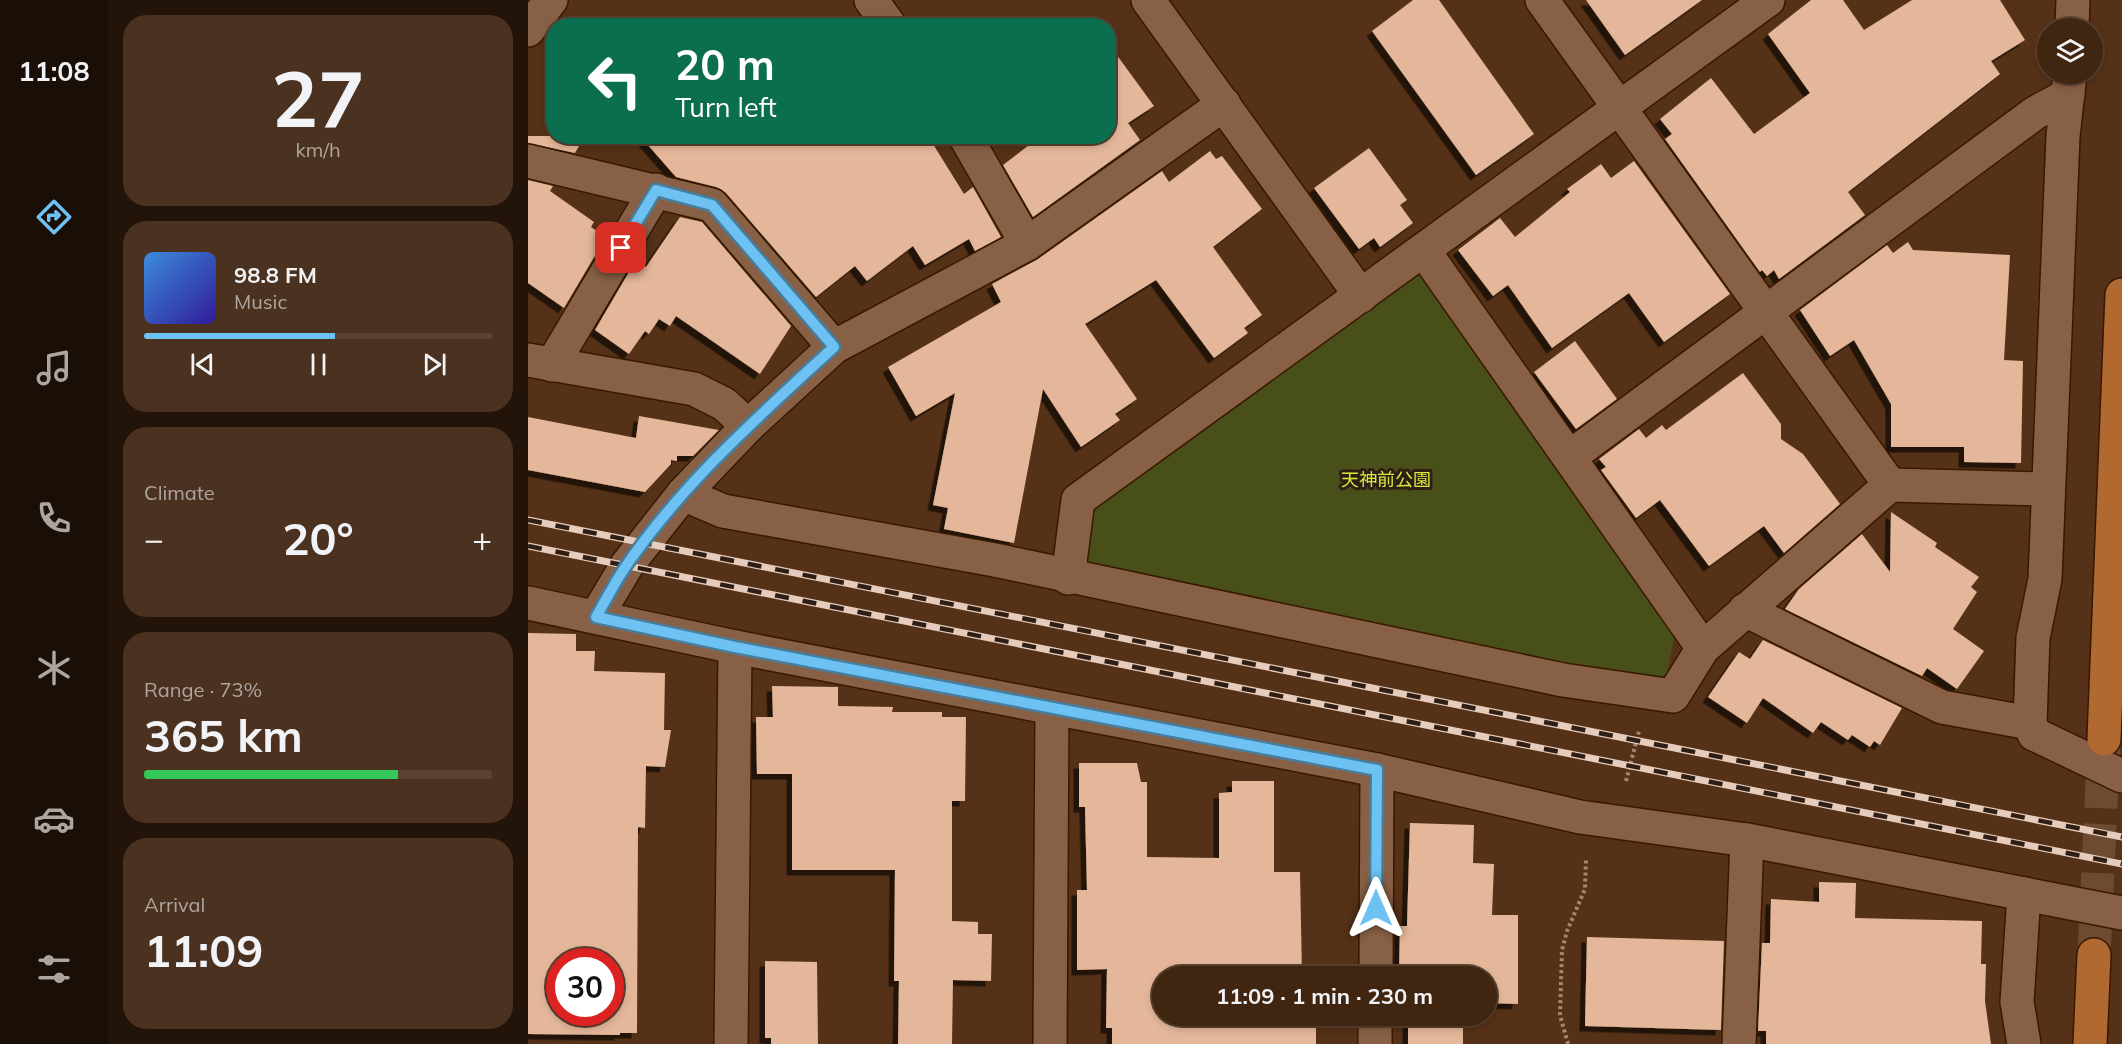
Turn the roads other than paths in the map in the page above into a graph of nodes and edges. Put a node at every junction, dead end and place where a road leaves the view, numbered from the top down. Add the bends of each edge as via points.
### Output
1 (551, 0) edge
2 (871, 0) edge
3 (1148, 0) edge
4 (1542, 0) edge
5 (1768, 0) edge
6 (2073, 0) edge
7 (884, 18) edge
8 (2072, 18) edge
9 (528, 30) edge
10 (2069, 84) edge
11 (1224, 104) junction
12 (1619, 108) junction
13 (970, 144) edge
14 (528, 161) edge
15 (656, 190) junction
16 (1027, 244) junction
17 (1424, 251) junction
18 (2122, 295) edge
19 (1361, 296) junction
20 (1768, 311) junction
21 (834, 347) junction
22 (540, 362) edge
23 (748, 426) junction
24 (1571, 456) junction
25 (1890, 486) junction
26 (2048, 489) junction
27 (683, 494) junction
28 (1068, 578) junction
29 (528, 603) edge
30 (1745, 610) junction
31 (596, 617) junction
32 (735, 647) junction
33 (1703, 648) junction
34 (1052, 708) junction
35 (2030, 723) junction
36 (2104, 739) tunnel mouth
37 (1377, 770) junction
38 (2122, 776) edge
39 (1747, 840) junction
40 (2024, 894) junction
41 (2122, 913) edge
42 (2094, 955) tunnel mouth
43 (1376, 966) edge
44 (1375, 1026) edge
45 (731, 1044) edge
46 (1050, 1044) edge
47 (1375, 1044) edge
48 (1739, 1044) edge
49 (2024, 1044) edge
50 (2090, 1044) edge

1 - 9 street
2 - 7 street
3 - 11 street
4 - 12 street
5 - 12 street
6 - 8 street
10 - 20 street
10 - 26 street
11 - 16 street
11 - 19 street
12 - 17 street
12 - 20 street
13 - 16 street
14 - 15 street
15 - 21 street via 712,205
15 - 22 street
16 - 21 street
17 - 19 street
17 - 24 street
18 - 36 main road
19 - 28 street via 1078,500
20 - 24 street
20 - 25 street
21 - 23 street
22 - 23 street via 694,389 724,404
23 - 27 street
24 - 33 street
25 - 26 street
25 - 30 street
26 - 35 street via 2045,579 2033,638
27 - 28 street via 723,511 995,560
27 - 31 street via 627,565
28 - 33 street via 1563,680 1673,696
29 - 31 street
30 - 33 street
30 - 35 street via 1942,708
31 - 32 street
32 - 34 street
32 - 45 street
34 - 37 street
34 - 46 street
35 - 38 street via 2034,734
37 - 39 street via 1607,821
37 - 43 street
39 - 40 street
39 - 48 street
40 - 41 street
40 - 49 street via 2017,1002
42 - 50 main road
44 - 47 street

